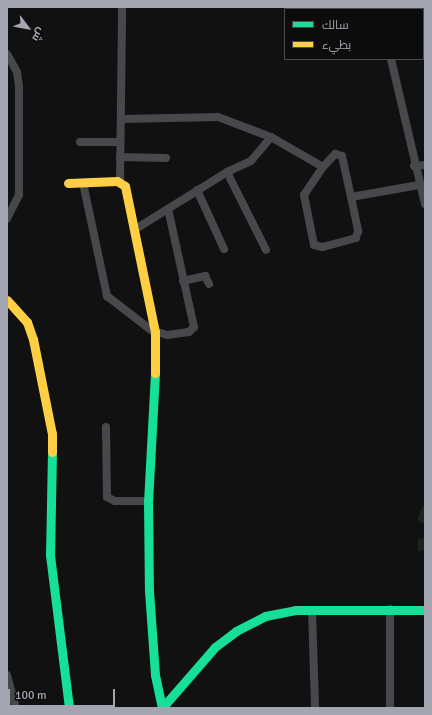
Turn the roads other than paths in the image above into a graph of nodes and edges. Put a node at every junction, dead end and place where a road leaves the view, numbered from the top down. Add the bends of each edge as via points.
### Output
1 (122, 7) edge
2 (7, 54) edge
3 (391, 60) edge
4 (121, 119) junction
5 (271, 137) junction
6 (80, 142) dead end
7 (120, 142) junction
8 (120, 157) junction
9 (166, 158) dead end
10 (425, 165) edge
11 (414, 166) junction
12 (323, 167) junction
13 (227, 172) junction
14 (120, 182) junction
15 (68, 183) dead end
16 (83, 183) junction
17 (419, 185) junction
18 (197, 190) junction
19 (351, 197) junction
20 (425, 204) edge
21 (168, 209) junction
22 (7, 219) edge
23 (134, 230) junction
24 (224, 249) dead end
25 (266, 250) dead end
26 (184, 281) junction
27 (209, 284) dead end
28 (7, 300) edge
29 (155, 332) junction
30 (106, 427) dead end
31 (148, 501) junction
32 (390, 609) junction
33 (312, 610) junction
34 (425, 610) edge
35 (7, 675) edge
36 (16, 708) edge
37 (69, 708) edge
38 (162, 708) edge
39 (315, 708) edge
40 (390, 708) edge

1 - 4 street
2 - 22 street via 17,72 19,126 19,195
3 - 11 street
4 - 5 street via 218,117
4 - 7 street
5 - 12 street
5 - 13 street via 251,161
6 - 7 street
7 - 8 street
8 - 9 street
8 - 14 street
10 - 11 street
11 - 17 street
12 - 19 street via 335,154 342,156
12 - 19 street via 308,188 303,201 314,245 322,247 356,238 358,231
13 - 18 street
13 - 25 street
14 - 16 street
14 - 23 street via 126,188
15 - 16 street
16 - 29 street via 107,296
17 - 19 street
17 - 20 street
18 - 21 street
18 - 24 street
21 - 23 street
21 - 26 street
23 - 29 street
26 - 27 street via 205,276
26 - 29 street via 193,329 167,335
28 - 37 street via 27,322 52,434 50,555
29 - 31 street via 156,392
30 - 31 street via 107,497 115,501
31 - 38 street via 150,622 155,675
32 - 33 street
32 - 34 street
32 - 40 street
33 - 38 street via 288,610 271,614 236,631 215,647
33 - 39 street
35 - 36 street

